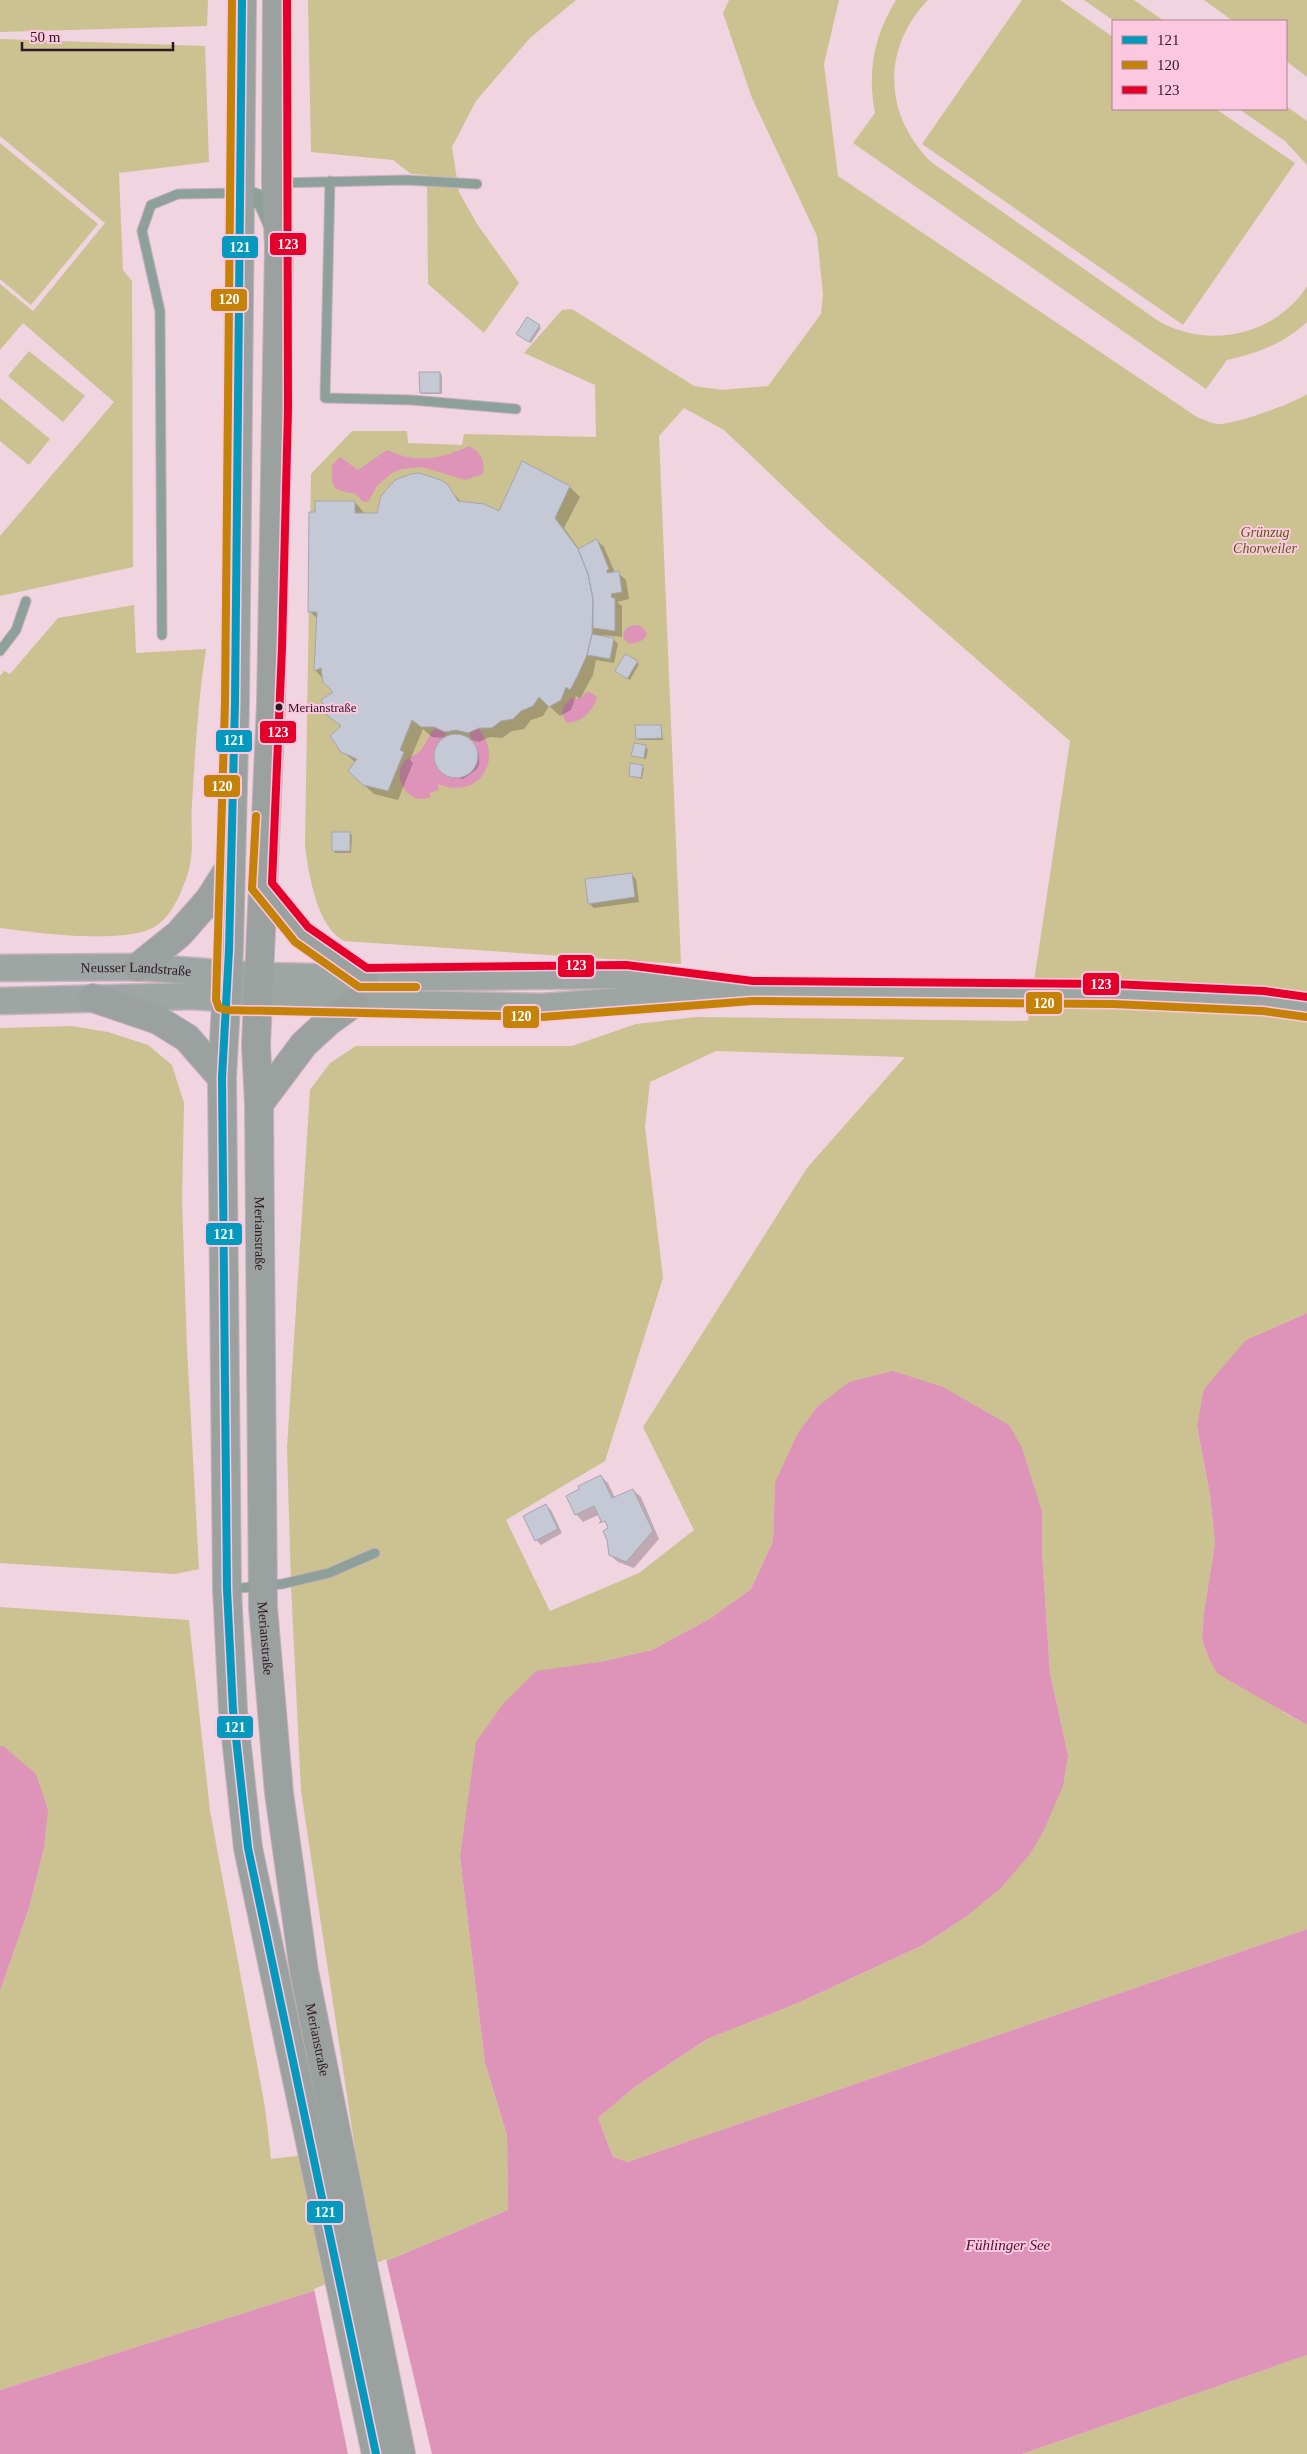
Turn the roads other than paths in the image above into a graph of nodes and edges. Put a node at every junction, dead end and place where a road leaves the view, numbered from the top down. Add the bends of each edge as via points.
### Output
1 (242, 0) edge
2 (278, 0) edge
3 (330, 182) junction
4 (276, 183) junction
5 (477, 184) dead end
6 (241, 193) junction
7 (279, 247) junction
8 (516, 409) dead end
9 (26, 601) dead end
10 (162, 635) dead end
11 (0, 651) edge
12 (230, 867) junction
13 (262, 886) junction
14 (138, 967) junction
15 (0, 968) edge
16 (364, 978) junction
17 (227, 987) junction
18 (258, 989) junction
19 (752, 991) junction
20 (93, 998) junction
21 (0, 1001) edge
22 (354, 1003) junction
23 (1307, 1007) edge
24 (222, 1078) junction
25 (259, 1104) junction
26 (375, 1553) dead end
27 (263, 1584) junction
28 (227, 1589) junction
29 (376, 2454) edge
30 (401, 2454) edge

1 - 6 main road, Merianstraße
2 - 4 main road, Merianstraße
3 - 4 lane
3 - 5 lane via 406,180
3 - 8 lane via 325,398 412,400
4 - 7 main road, Merianstraße
6 - 7 street via 263,201 272,217
6 - 10 lane via 178,194 151,205 142,231 160,311
6 - 12 main road, Merianstraße
7 - 13 main road, Merianstraße via 271,704
9 - 11 lane via 16,630
12 - 14 main road via 209,900 179,934
12 - 17 main road, Merianstraße
13 - 16 main road via 301,934
13 - 18 main road, Merianstraße
14 - 15 main road, Neusser Landstraße
14 - 17 main road, Neusser Landstraße
16 - 18 main road, Neusser Landstraße
16 - 19 main road, Neusser Landstraße via 626,975
17 - 18 main road, Neusser Landstraße
17 - 20 main road, Neusser Landstraße via 194,996
17 - 24 main road, Merianstraße
18 - 22 main road, Neusser Landstraße
18 - 25 main road, Merianstraße
19 - 22 main road, Neusser Landstraße via 542,1007
19 - 23 main road, Neusser Landstraße via 1113,994 1264,1001
20 - 21 main road, Neusser Landstraße
20 - 24 main road via 158,1020 186,1038
22 - 25 main road via 304,1044
24 - 28 main road, Merianstraße
25 - 27 main road, Merianstraße
26 - 27 lane via 329,1574 282,1584
27 - 28 lane
27 - 30 main road, Merianstraße via 279,1793 304,1971
28 - 29 main road, Merianstraße via 233,1710 248,1848

